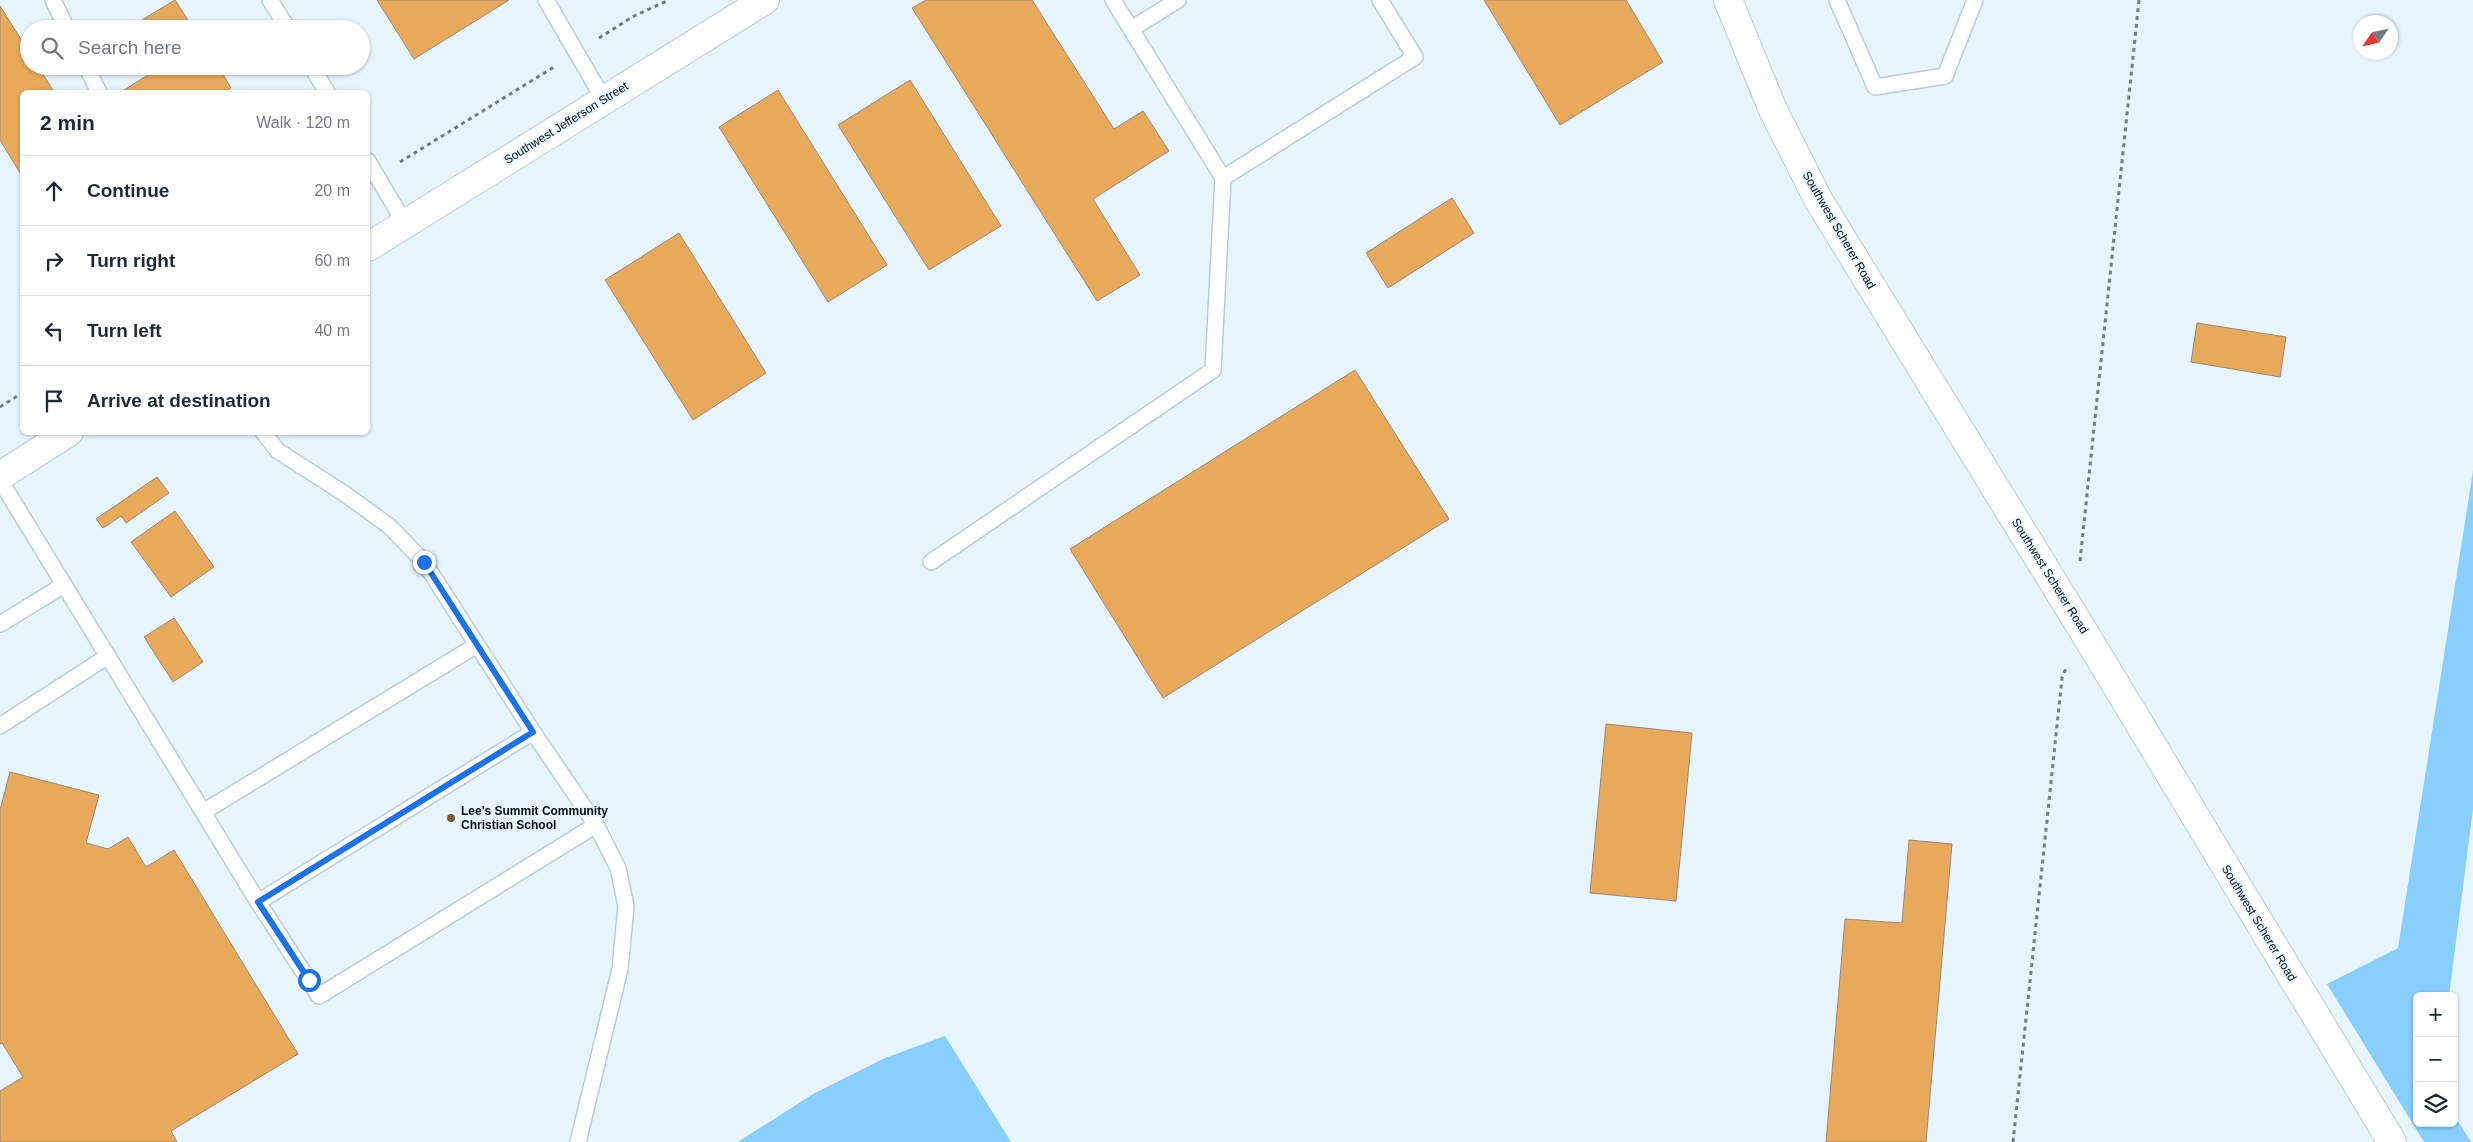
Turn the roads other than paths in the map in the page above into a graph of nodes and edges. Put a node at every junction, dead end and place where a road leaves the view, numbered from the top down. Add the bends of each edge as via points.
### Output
1 (53, 0) edge
2 (270, 0) edge
3 (546, 0) edge
4 (765, 0) edge
5 (1113, 0) edge
6 (1178, 0) edge
7 (1380, 0) edge
8 (1728, 0) edge
9 (1837, 0) edge
10 (1975, 0) edge
11 (63, 20) edge
12 (282, 20) edge
13 (1131, 29) junction
14 (90, 75) edge
15 (317, 75) edge
16 (98, 90) edge
17 (326, 90) edge
18 (604, 100) junction
19 (370, 165) edge
20 (1223, 178) junction
21 (405, 224) junction
22 (370, 246) edge
23 (64, 435) edge
24 (265, 435) edge
25 (0, 476) edge
26 (0, 480) edge
27 (931, 562) dead end
28 (64, 585) junction
29 (0, 624) edge
30 (477, 645) junction
31 (108, 656) junction
32 (0, 726) edge
33 (533, 732) junction
34 (203, 812) junction
35 (596, 825) junction
36 (258, 902) junction
37 (578, 1142) edge
38 (2392, 1142) edge

1 - 11 lane
2 - 12 lane
3 - 18 lane
4 - 18 main road, Southwest Jefferson Street
5 - 13 lane
6 - 13 lane
7 - 20 lane via 1415,57
8 - 38 main road, Southwest Scherer Road via 1773,110 1819,201
9 - 10 lane via 1875,87 1945,76
13 - 20 lane
14 - 16 lane
15 - 17 lane
18 - 21 main road, Southwest Jefferson Street
19 - 21 lane
20 - 27 lane via 1213,370
21 - 22 main road, Southwest Jefferson Street
23 - 25 main road
24 - 30 lane via 278,451 389,526 424,562
26 - 28 lane
28 - 29 lane
28 - 31 lane
30 - 33 lane
30 - 34 lane
31 - 32 lane
31 - 34 lane
33 - 35 lane
33 - 36 lane
34 - 36 lane
35 - 36 lane via 319,996
35 - 37 lane via 618,868 626,906 620,969

